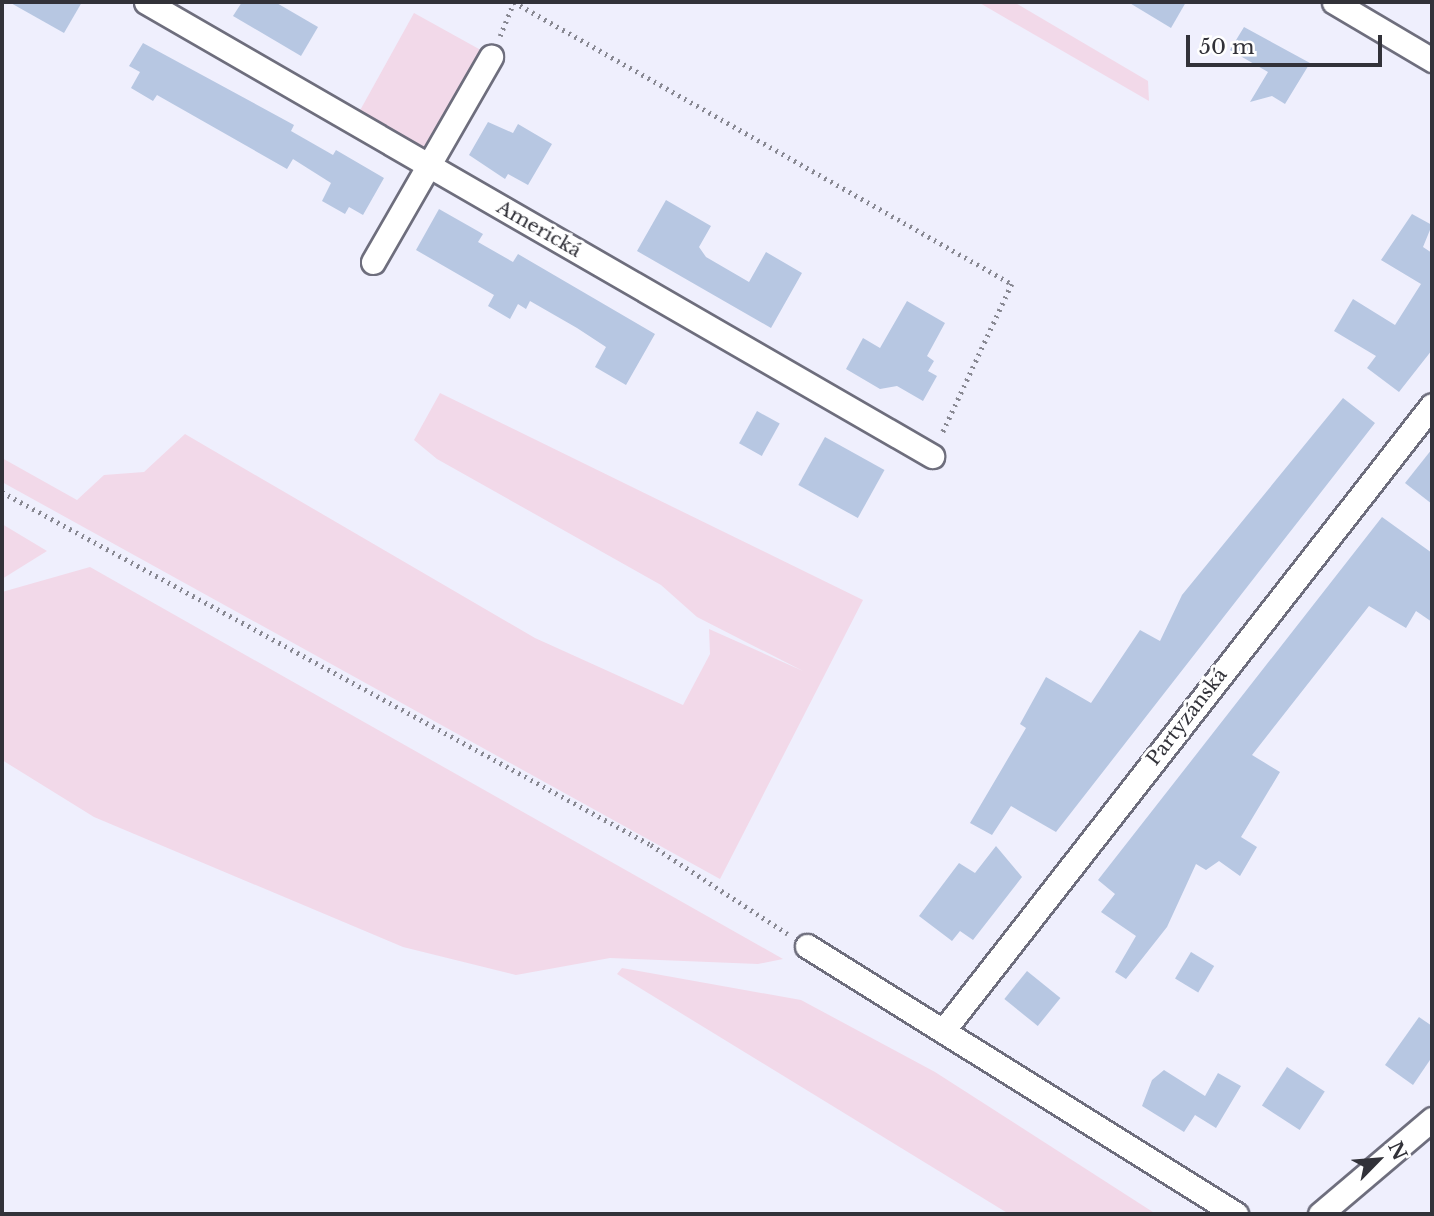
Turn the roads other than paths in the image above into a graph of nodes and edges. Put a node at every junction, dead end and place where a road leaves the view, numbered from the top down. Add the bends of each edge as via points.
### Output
1 (146, 2) edge
2 (1334, 2) edge
3 (491, 57) road end
4 (1432, 60) edge
5 (429, 166) junction
6 (373, 262) dead end
7 (1432, 405) edge
8 (932, 456) road end
9 (807, 946) road end
10 (943, 1031) junction
11 (1432, 1119) edge
12 (1236, 1214) edge
13 (1320, 1214) edge

1 - 5 street, Americká
2 - 4 street
3 - 5 street
5 - 6 street
5 - 8 street, Americká
7 - 10 street, Partyzánská
9 - 10 street
10 - 12 street
11 - 13 street

